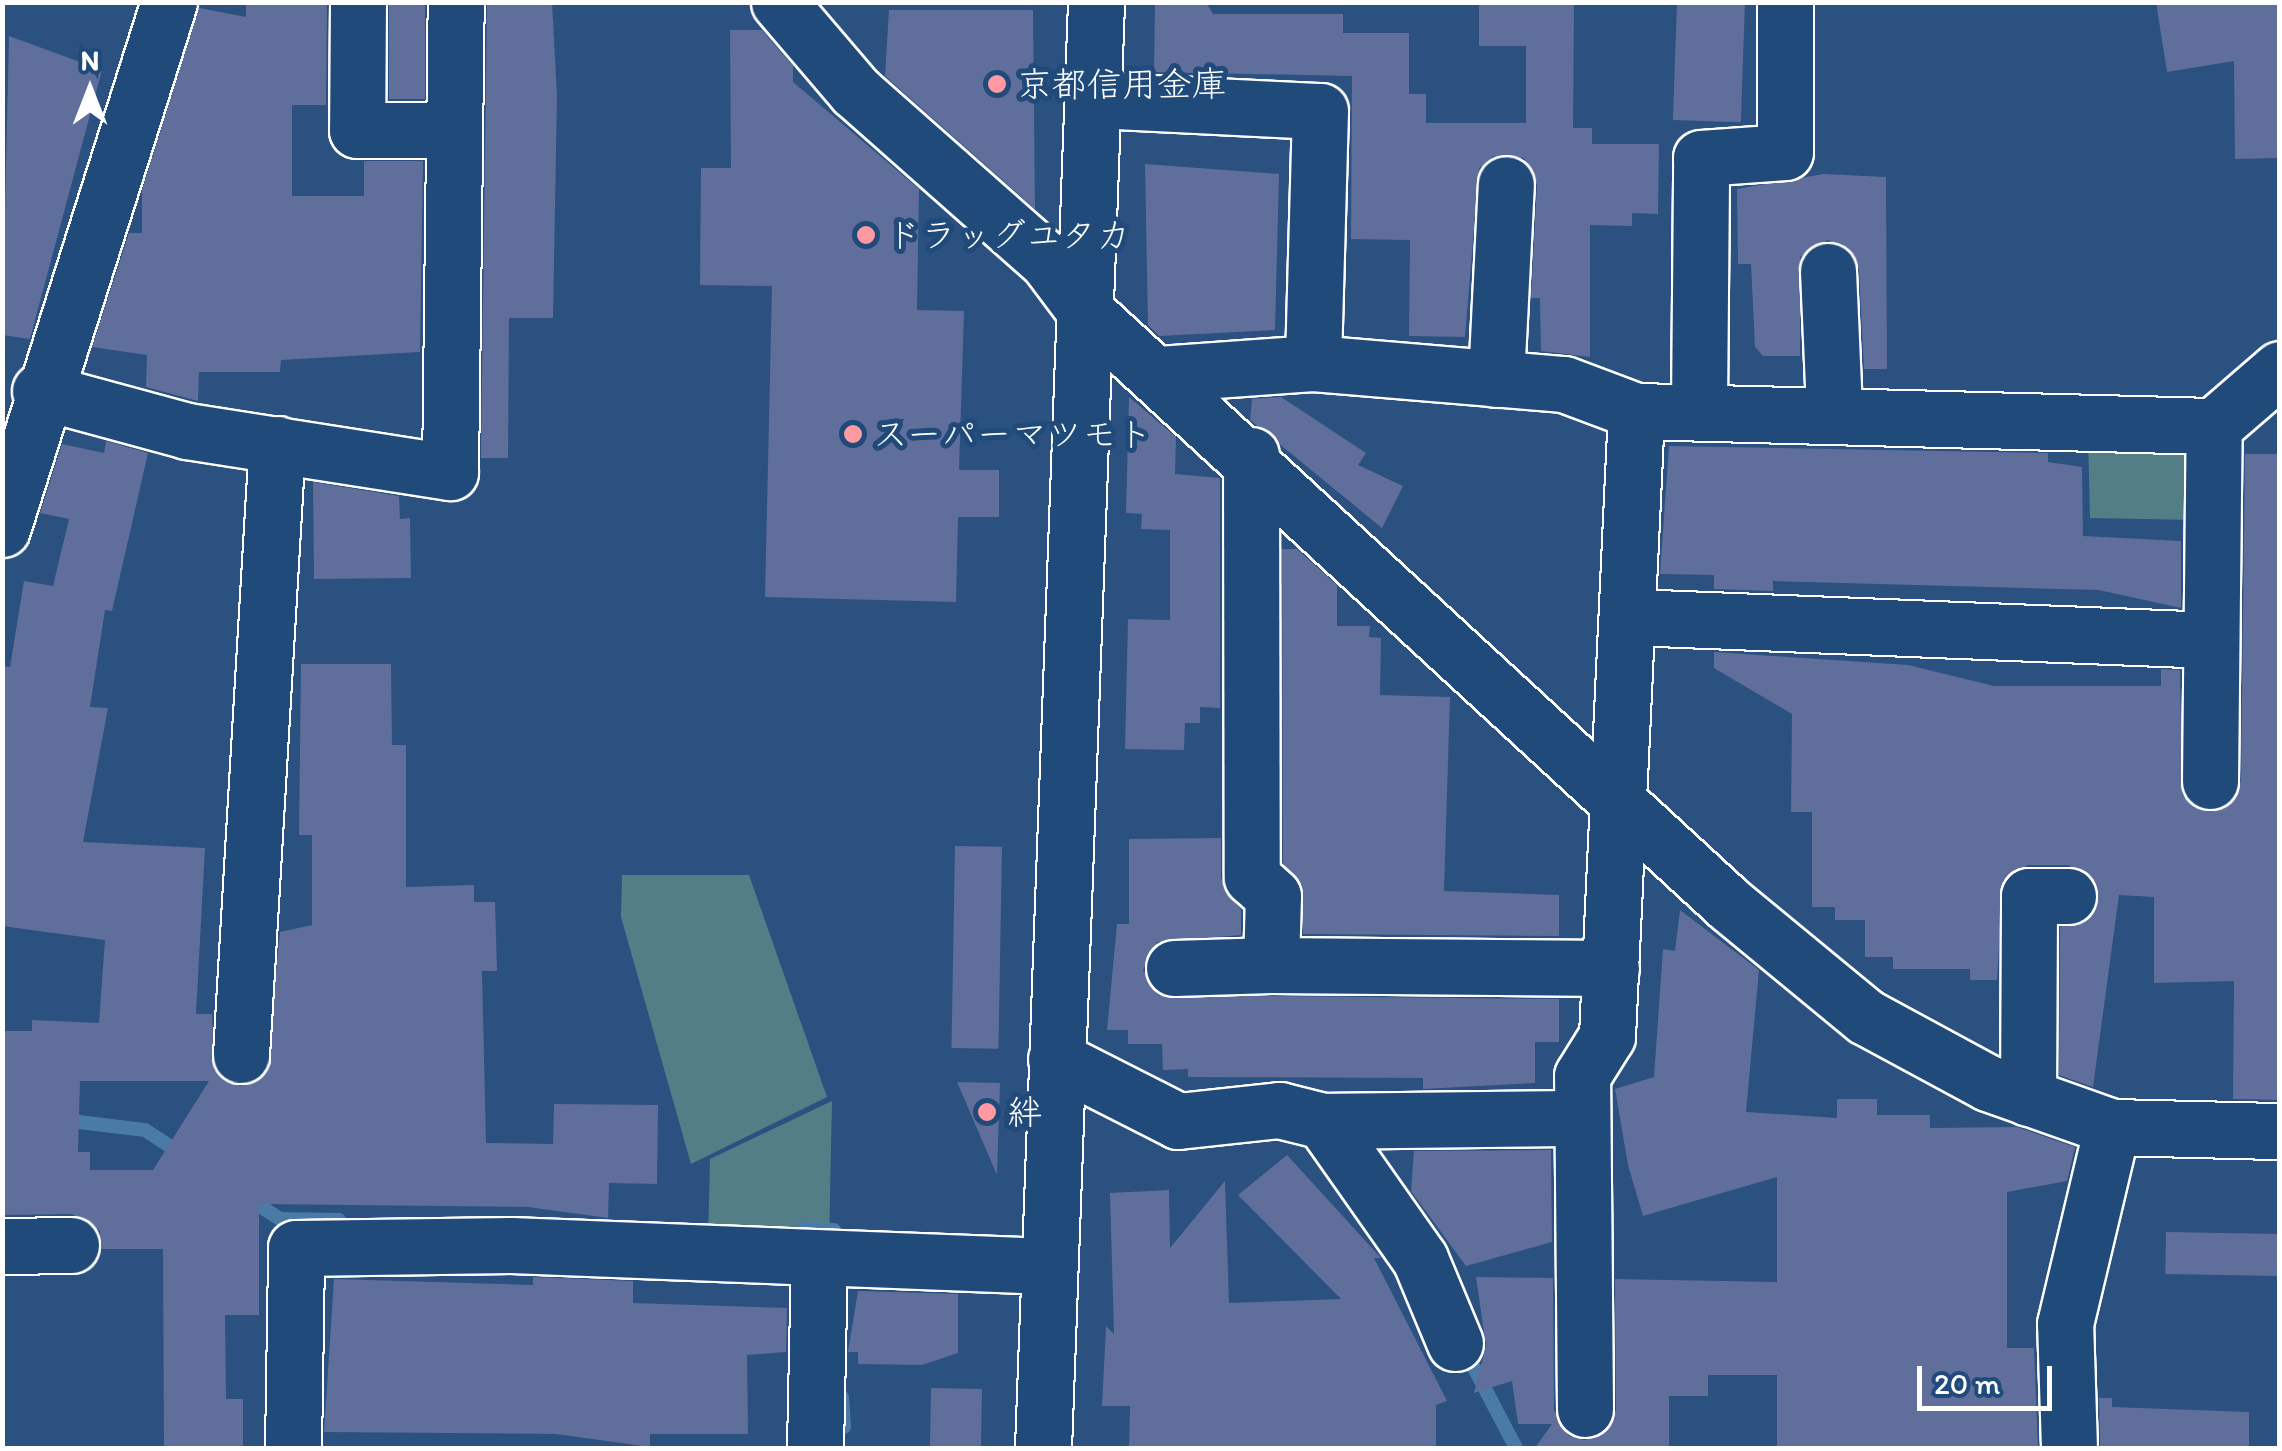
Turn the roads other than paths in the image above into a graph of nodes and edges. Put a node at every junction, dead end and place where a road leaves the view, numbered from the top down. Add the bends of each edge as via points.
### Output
1 (169, 2) edge
2 (358, 2) edge
3 (456, 2) edge
4 (779, 2) edge
5 (1096, 2) edge
6 (1785, 2) edge
7 (1093, 100) junction
8 (454, 130) junction
9 (1506, 184) dead end
10 (1828, 271) dead end
11 (1084, 310) junction
12 (1314, 363) junction
13 (2280, 369) edge
14 (1159, 374) junction
15 (1496, 379) junction
16 (40, 391) junction
17 (1699, 408) junction
18 (1834, 409) junction
19 (1636, 411) junction
20 (2214, 426) junction
21 (277, 444) junction
22 (1251, 455) junction
23 (2, 529) edge
24 (1632, 617) junction
25 (2211, 640) junction
26 (2210, 781) dead end
27 (1622, 798) junction
28 (2068, 896) dead end
29 (1271, 966) junction
30 (1174, 968) dead end
31 (1611, 968) junction
32 (241, 1055) dead end
33 (1056, 1059) junction
34 (2028, 1098) junction
35 (1582, 1118) junction
36 (1323, 1121) junction
37 (2112, 1126) junction
38 (2280, 1131) edge
39 (71, 1244) dead end
40 (2, 1246) edge
41 (819, 1259) junction
42 (1049, 1266) junction
43 (1455, 1342) dead end
44 (1585, 1409) dead end
45 (293, 1448) edge
46 (815, 1448) edge
47 (1043, 1448) edge
48 (2070, 1448) edge

1 - 16 street
2 - 8 street via 358,130
3 - 8 street
4 - 11 street via 855,91 1048,262
5 - 7 street
6 - 17 street via 1785,152 1701,158
7 - 11 street
7 - 12 street via 1320,111
8 - 21 street via 450,472
9 - 15 street
10 - 18 street
11 - 14 street
11 - 33 street
12 - 14 street
12 - 15 street
13 - 20 street
14 - 22 street
15 - 19 street via 1564,384
16 - 21 street via 187,432
16 - 23 street
17 - 18 street
17 - 19 street
18 - 20 street
19 - 24 street
20 - 25 street
21 - 32 street
22 - 27 street
22 - 29 street via 1252,877 1273,896
24 - 25 street
24 - 27 street
25 - 26 street
27 - 31 street
27 - 34 street via 1730,905 1866,1016
28 - 34 street via 2029,896
29 - 30 street
29 - 31 street
31 - 35 street via 1608,1036 1582,1076
33 - 36 street via 1178,1120 1279,1110
33 - 42 street
34 - 37 street
35 - 36 street
35 - 44 street
36 - 43 street via 1420,1260
37 - 38 street
37 - 48 street via 2065,1324
39 - 40 street
41 - 42 street
41 - 45 street via 296,1248
41 - 46 street
42 - 47 street

